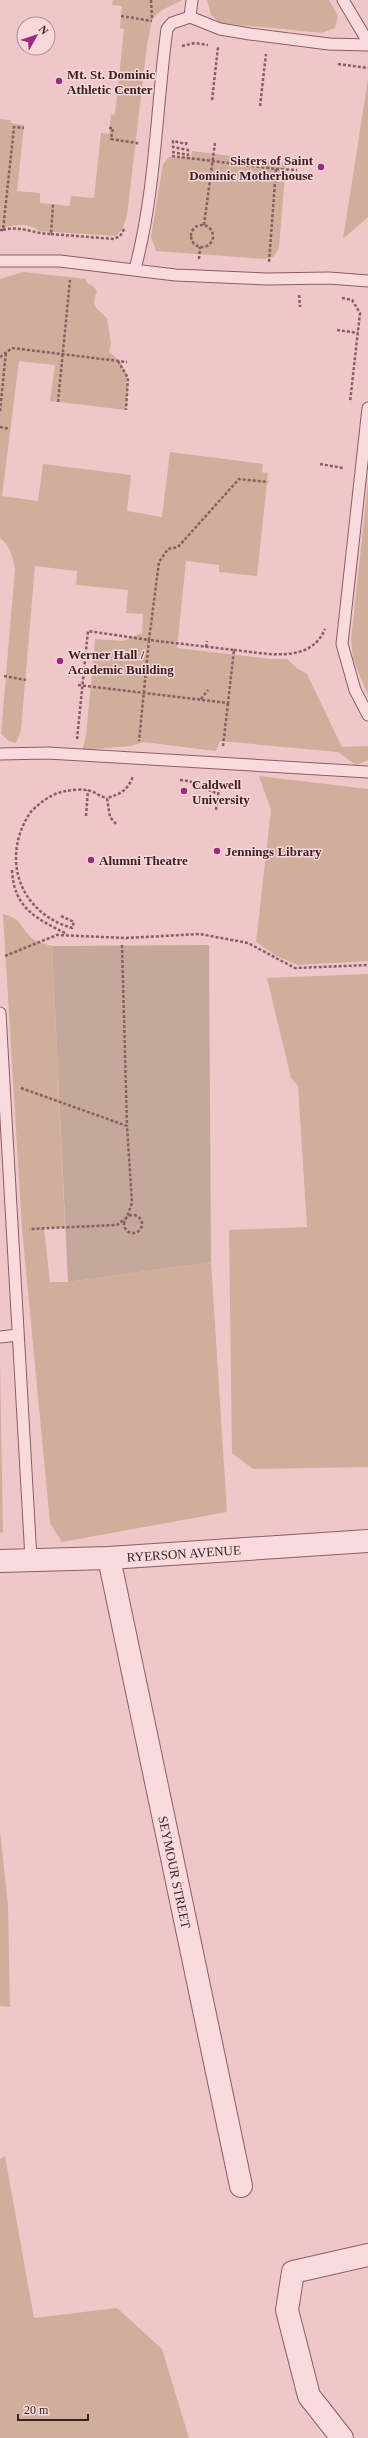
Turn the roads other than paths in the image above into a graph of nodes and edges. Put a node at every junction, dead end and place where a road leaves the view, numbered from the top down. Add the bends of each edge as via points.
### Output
1 (192, 0) edge
2 (343, 0) edge
3 (190, 17) junction
4 (368, 44) edge
5 (0, 261) edge
6 (135, 269) junction
7 (368, 282) edge
8 (368, 408) edge
9 (368, 715) edge
10 (0, 754) edge
11 (368, 772) edge
12 (0, 1013) edge
13 (18, 1336) junction
14 (0, 1337) edge
15 (368, 1541) edge
16 (109, 1558) junction
17 (31, 1559) junction
18 (0, 1561) edge
19 (241, 2186) dead end
20 (368, 2255) edge
21 (342, 2438) edge

1 - 3 lane
2 - 4 lane
3 - 4 lane via 220,29 250,34 330,44
3 - 6 lane via 172,23 167,29 158,100 151,193 146,229
5 - 6 lane via 60,261
6 - 7 lane via 175,275 268,279 329,278
8 - 9 lane via 342,644 355,690
10 - 11 lane via 48,753
12 - 13 lane
13 - 14 lane
13 - 17 lane
15 - 16 street, RYERSON AVENUE
16 - 17 street, RYERSON AVENUE
16 - 19 street, SEYMOUR STREET
17 - 18 street, RYERSON AVENUE
20 - 21 street via 293,2272 287,2310 309,2396

